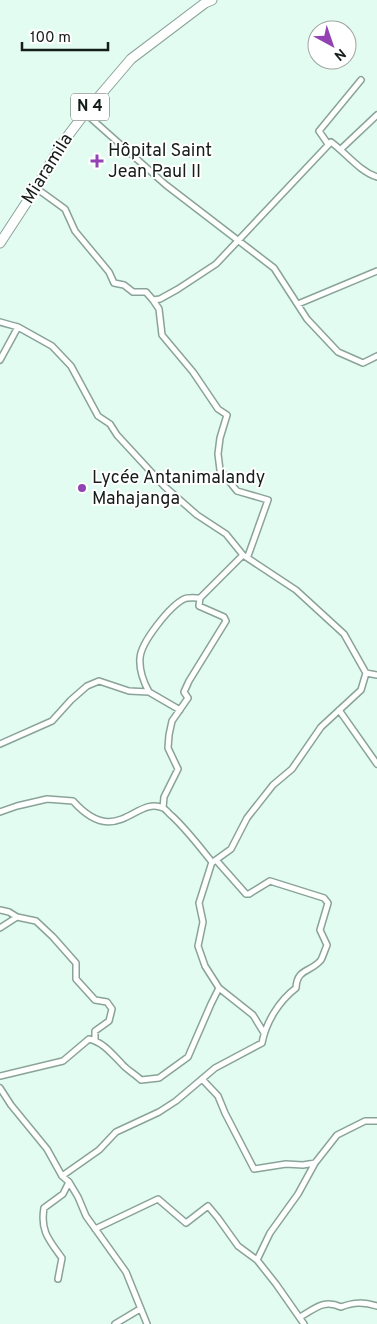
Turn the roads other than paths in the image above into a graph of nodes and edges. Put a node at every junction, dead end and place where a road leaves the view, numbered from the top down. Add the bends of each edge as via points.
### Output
1 (206, 1) edge
2 (361, 80) dead end
3 (85, 113) junction
4 (377, 115) edge
5 (328, 144) junction
6 (341, 150) junction
7 (377, 177) edge
8 (36, 188) junction
9 (238, 241) junction
10 (0, 243) edge
11 (377, 271) edge
12 (153, 300) junction
13 (298, 304) junction
14 (0, 322) edge
15 (18, 327) junction
16 (377, 356) edge
17 (0, 360) edge
18 (246, 555) junction
19 (200, 598) junction
20 (366, 673) junction
21 (377, 675) edge
22 (148, 692) junction
23 (180, 710) junction
24 (339, 710) junction
25 (0, 744) edge
26 (377, 764) edge
27 (163, 808) junction
28 (0, 812) edge
29 (214, 861) junction
30 (0, 910) edge
31 (17, 916) junction
32 (0, 928) edge
33 (219, 988) junction
34 (264, 1033) junction
35 (95, 1040) junction
36 (0, 1076) edge
37 (202, 1079) junction
38 (0, 1088) edge
39 (377, 1121) edge
40 (314, 1162) junction
41 (62, 1176) junction
42 (69, 1182) junction
43 (96, 1229) junction
44 (257, 1260) junction
45 (58, 1279) dead end
46 (377, 1306) edge
47 (140, 1309) junction
48 (300, 1318) junction
49 (115, 1324) edge
50 (147, 1324) edge
51 (304, 1324) edge

1 - 3 main road, Miaramila / N 4 via 131,59
2 - 5 street via 318,131
3 - 8 main road, Miaramila / N 4
3 - 9 street via 166,185
4 - 6 street
5 - 6 street via 331,142
5 - 9 street
6 - 7 street
8 - 10 main road, Miaramila / N 4
8 - 12 street via 65,209 75,230 114,283 133,292 146,292
9 - 12 street via 216,264 160,299
9 - 13 street via 274,268
11 - 13 street
12 - 18 street via 158,309 162,335 226,416 218,454 220,470 237,491 268,500
13 - 16 street via 306,319 338,352 363,363
14 - 15 street
15 - 17 street
15 - 18 street via 52,346 72,366 98,416 110,424 164,486 197,515 226,534
18 - 19 street
18 - 20 street via 296,590 344,634
19 - 22 street via 185,599 144,644 140,657 142,679
19 - 23 street via 200,606 226,621 189,681 184,692 188,698
20 - 21 street
20 - 24 street via 361,690
22 - 23 street
22 - 25 street via 129,691 99,681 87,686 52,721
23 - 27 street via 172,721 168,748 178,769 164,797
24 - 26 street
24 - 29 street via 321,727 292,769 273,785 252,812 231,849
27 - 28 street via 150,806 118,821 102,821 85,814 73,801 47,799
27 - 29 street
29 - 33 street via 199,903 203,922 198,946 205,966
29 - 34 street via 246,894 270,881 328,902 320,930 327,945 321,960 296,979 296,988 287,995
30 - 31 street
31 - 32 street
31 - 35 street via 36,921 53,937 76,962 76,979 86,992 95,1000 108,1002 112,1010 109,1020 95,1031
33 - 34 street via 253,1015
33 - 35 street via 188,1057 159,1078 141,1080
34 - 37 street via 262,1043 215,1068
35 - 36 street via 89,1039 63,1062
37 - 40 street via 218,1096 254,1170
37 - 41 street via 159,1112 116,1132 99,1150
38 - 41 street via 47,1149
39 - 40 street via 365,1121 337,1135
40 - 44 street
41 - 42 street
42 - 43 street
42 - 45 street via 63,1194 44,1208 42,1221 62,1258
43 - 44 street via 158,1199 186,1223 208,1206 238,1246
43 - 47 street via 126,1272
44 - 48 street
46 - 48 street via 367,1303 341,1307 332,1303 322,1304
47 - 49 street
47 - 50 street
48 - 51 street

